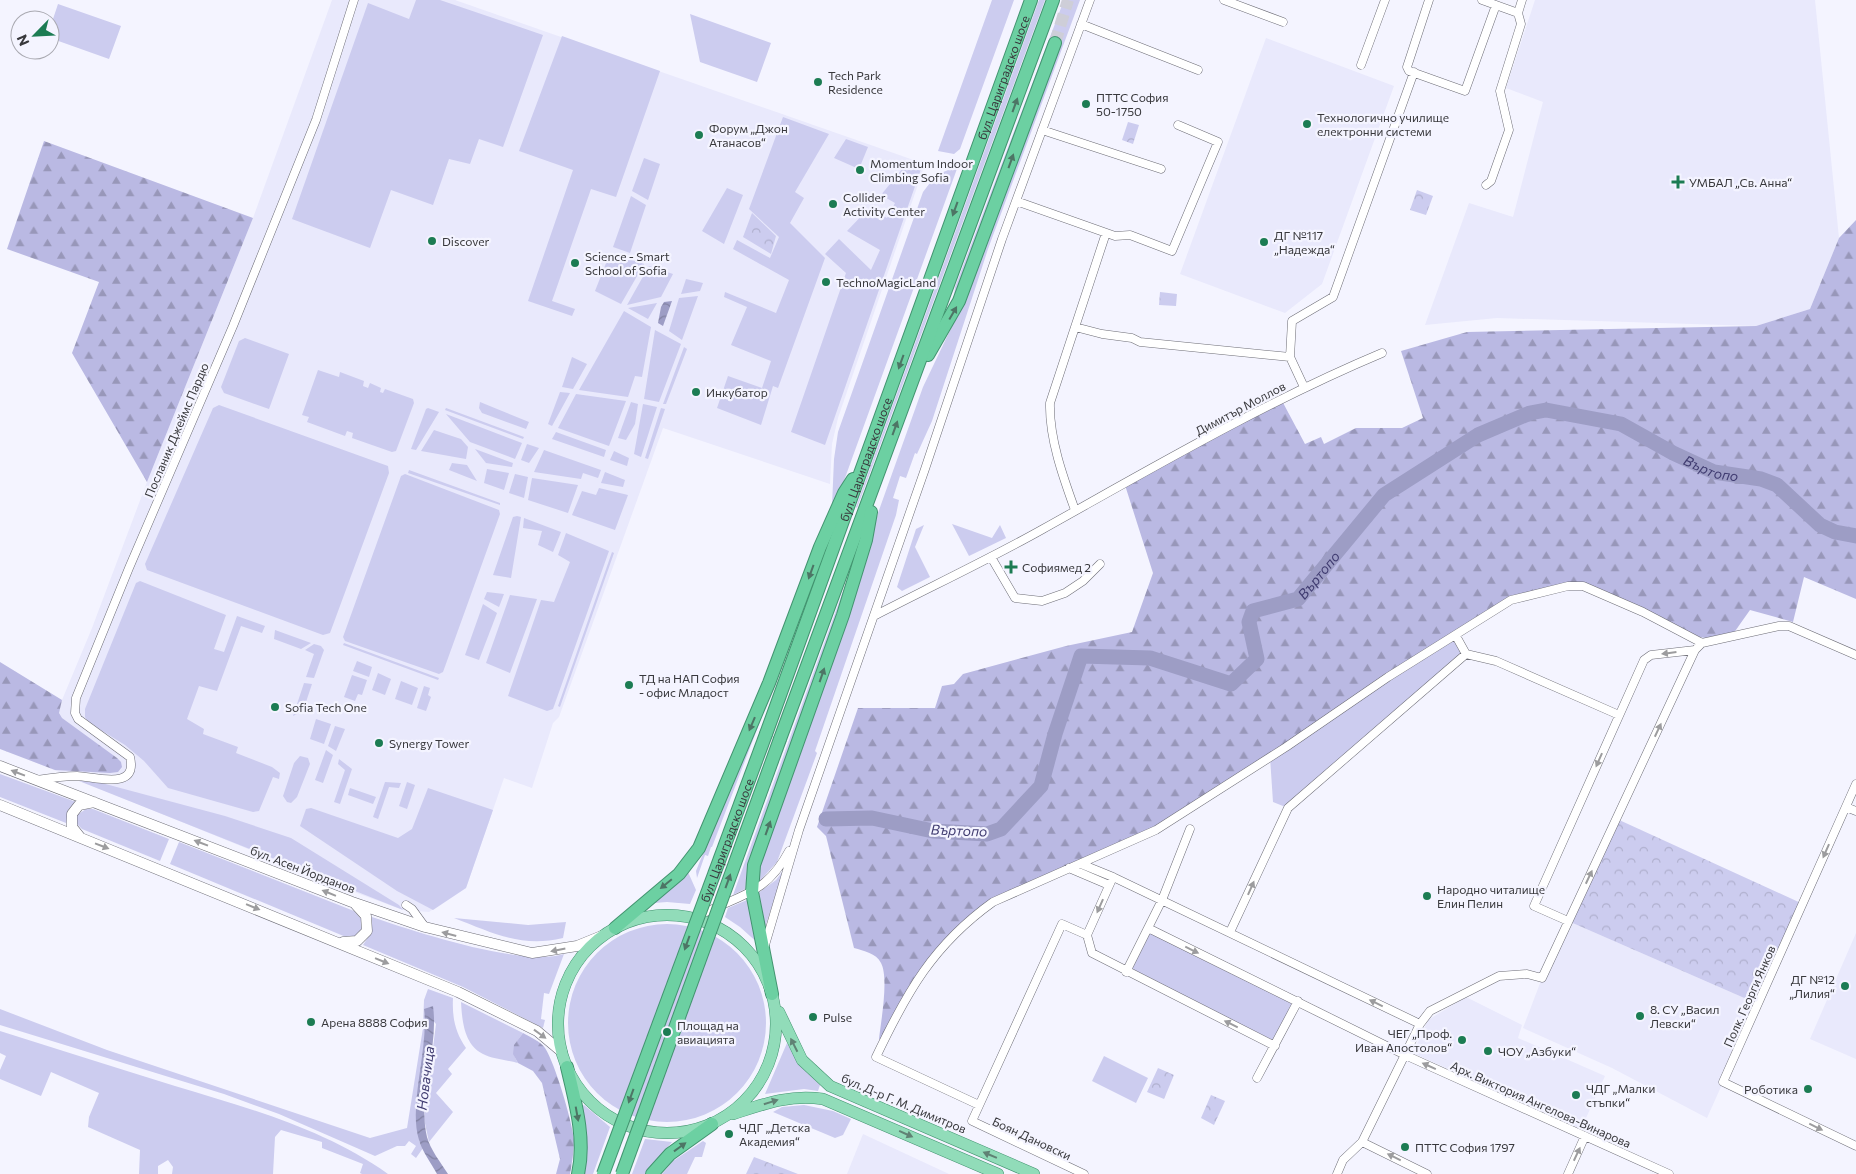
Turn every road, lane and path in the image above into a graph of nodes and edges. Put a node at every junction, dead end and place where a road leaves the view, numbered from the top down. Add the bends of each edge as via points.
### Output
1 (354, 0) edge
2 (1031, 0) edge
3 (1053, 0) edge
4 (1090, 0) edge
5 (1224, 0) edge
6 (1385, 0) edge
7 (1429, 0) edge
8 (1482, 0) edge
9 (1522, 0) edge
10 (1496, 5) junction
11 (1518, 13) junction
12 (1283, 22) dead end
13 (1081, 24) junction
14 (1055, 43) tunnel mouth
15 (1361, 65) dead end
16 (1198, 70) dead end
17 (1412, 72) junction
18 (1178, 125) dead end
19 (1042, 130) junction
20 (1161, 169) dead end
21 (1486, 185) dead end
22 (1016, 201) junction
23 (1106, 233) junction
24 (1075, 327) junction
25 (1382, 353) dead end
26 (1290, 357) junction
27 (911, 385) junction
28 (1304, 387) junction
29 (867, 456) junction
30 (880, 471) junction
31 (1075, 510) junction
32 (992, 557) junction
33 (1100, 564) dead end
34 (874, 616) junction
35 (1456, 636) junction
36 (1702, 643) junction
37 (1695, 650) junction
38 (1466, 654) junction
39 (1856, 655) edge
40 (1619, 715) junction
41 (0, 766) edge
42 (54, 782) junction
43 (1856, 784) edge
44 (95, 802) junction
45 (0, 805) edge
46 (1846, 807) junction
47 (1856, 811) edge
48 (1190, 829) dead end
49 (82, 838) junction
50 (796, 838) junction
51 (1081, 864) junction
52 (1069, 868) junction
53 (1113, 876) junction
54 (1109, 885) junction
55 (752, 892) junction
56 (1162, 900) junction
57 (352, 902) junction
58 (406, 905) dead end
59 (694, 918) junction
60 (1568, 921) junction
61 (425, 927) junction
62 (1148, 928) junction
63 (609, 932) junction
64 (1230, 932) junction
65 (1087, 935) junction
66 (337, 942) junction
67 (764, 947) junction
68 (1126, 972) junction
69 (773, 998) junction
70 (1298, 1002) junction
71 (1420, 1024) junction
72 (1275, 1046) junction
73 (562, 1052) junction
74 (1405, 1055) junction
75 (567, 1067) junction
76 (1257, 1078) dead end
77 (979, 1105) junction
78 (725, 1117) junction
79 (712, 1124) junction
80 (1585, 1136) junction
81 (1362, 1142) junction
82 (1856, 1146) edge
83 (578, 1174) edge
84 (603, 1174) edge
85 (622, 1174) edge
86 (652, 1174) edge
87 (998, 1174) edge
88 (1034, 1174) edge
89 (1084, 1174) edge
90 (1337, 1174) edge
91 (1426, 1174) edge
92 (1568, 1174) edge
93 (1669, 1174) edge

1 - 42 street, Посланик Джеймс Пардю via 316,120 76,698 78,719 130,757 132,768 127,776 118,780 76,776
2 -> 29 highway, бул. Цариградско шосе
27 -> 3 highway, бул. Цариградско шосе
4 - 13 street, бул. Цариградско шосе
5 - 12 street
6 - 15 street
7 - 17 street, Димитър Моллов via 1407,63
8 - 10 street
9 - 11 street
10 - 11 street
10 - 17 street via 1465,90
11 - 21 street via 1521,24 1500,91 1509,130 1491,181
13 - 16 street
13 - 19 street, бул. Цариградско шосе
27 -> 14 highway via 960,301
17 - 26 street, Димитър Моллов via 1333,297 1292,321
18 - 23 street via 1218,142 1172,251 1130,235
19 - 20 street
19 - 22 street, бул. Цариградско шосе
22 - 23 street
22 - 34 street, бул. Цариградско шосе
23 - 24 street
24 - 26 street via 1140,342
24 - 31 street via 1050,403 1050,418
25 - 28 street
26 - 28 street, Димитър Моллов
30 -> 27 highway, бул. Цариградско шосе
28 - 31 street, Димитър Моллов
29 -> 63 highway via 844,494 820,547 769,684 699,848 679,874
29 -> 84 highway, бул. Цариградско шосе, bridge
55 -> 30 highway via 754,866 843,615 866,540
85 -> 30 highway, бул. Цариградско шосе, bridge
31 - 32 street, Димитър Моллов
32 - 33 street via 1015,598 1042,601 1065,593
32 - 34 street, Димитър Моллов
34 - 50 street, бул. Цариградско шосе
35 - 36 street via 1511,600 1568,586 1583,586
35 - 38 street
35 - 51 street via 1156,830
36 - 37 street
36 - 39 street via 1789,626
37 -> 40 street via 1651,655 1644,660
60 -> 37 street
38 - 40 street via 1496,661
64 -> 38 street via 1288,808
40 -> 60 street via 1534,906
42 -> 41 main road, бул. Асен Йорданов via 37,780
42 - 44 main road, бул. Асен Йорданов
43 - 46 street, Полк. Георги Янков
44 - 49 main road via 79,805 72,814 72,827
57 -> 44 main road, бул. Асен Йорданов
45 - 49 main road
46 - 47 street
46 -> 82 street, Полк. Георги Янков via 1723,1082
48 - 56 street
49 -> 66 main road
50 - 55 street, бул. Цариградско шосе via 775,875
50 - 67 street, бул. Цариградско шосе
51 - 52 street
51 - 53 street
52 - 54 street
52 - 77 street via 993,902 944,944 922,971 876,1057
53 - 54 street
53 - 56 street
54 -> 65 street
55 - 59 street, бул. Цариградско шосе
55 - 67 highway
56 - 62 street
56 - 64 street
57 - 61 main road, бул. Асен Йорданов
57 - 66 main road via 366,916 367,931 357,941
58 - 61 street
59 - 63 main road, бул. Д-р Г. М. Димитров via 657,915 641,918
59 - 69 main road, бул. Д-р Г. М. Димитров via 720,929 743,946 761,968
60 - 71 street via 1542,978 1527,974 1500,976 1430,1011
63 -> 61 main road, бул. Асен Йорданов via 577,946 532,953
62 - 68 street
62 -> 70 street, Арх. Виктория Ангелова-Винарова
63 - 73 main road via 583,954 565,986 558,1022
71 -> 64 street
65 - 68 street via 1092,953
65 - 77 street via 1062,924
66 -> 73 main road via 467,996 537,1031
67 - 69 highway
72 -> 68 street
69 - 78 main road via 774,1046 764,1074 748,1098
88 -> 69 main road, бул. Д-р Г. М. Димитров via 830,1086 802,1060
70 - 72 street
70 - 74 street, Арх. Виктория Ангелова-Винарова
71 - 74 street
72 - 76 street
73 - 75 main road
80 -> 74 street, Арх. Виктория Ангелова-Винарова
74 - 81 street
75 - 79 main road via 591,1102 628,1126 670,1134
75 -> 83 highway via 580,1135
77 - 89 street, Боян Дановски via 972,1121
78 - 79 main road
78 -> 87 main road via 775,1100 793,1097 822,1099
86 -> 79 highway via 670,1154
92 -> 80 street
80 - 93 street, Арх. Виктория Ангелова-Винарова
81 - 90 street via 1343,1160
91 -> 81 street

